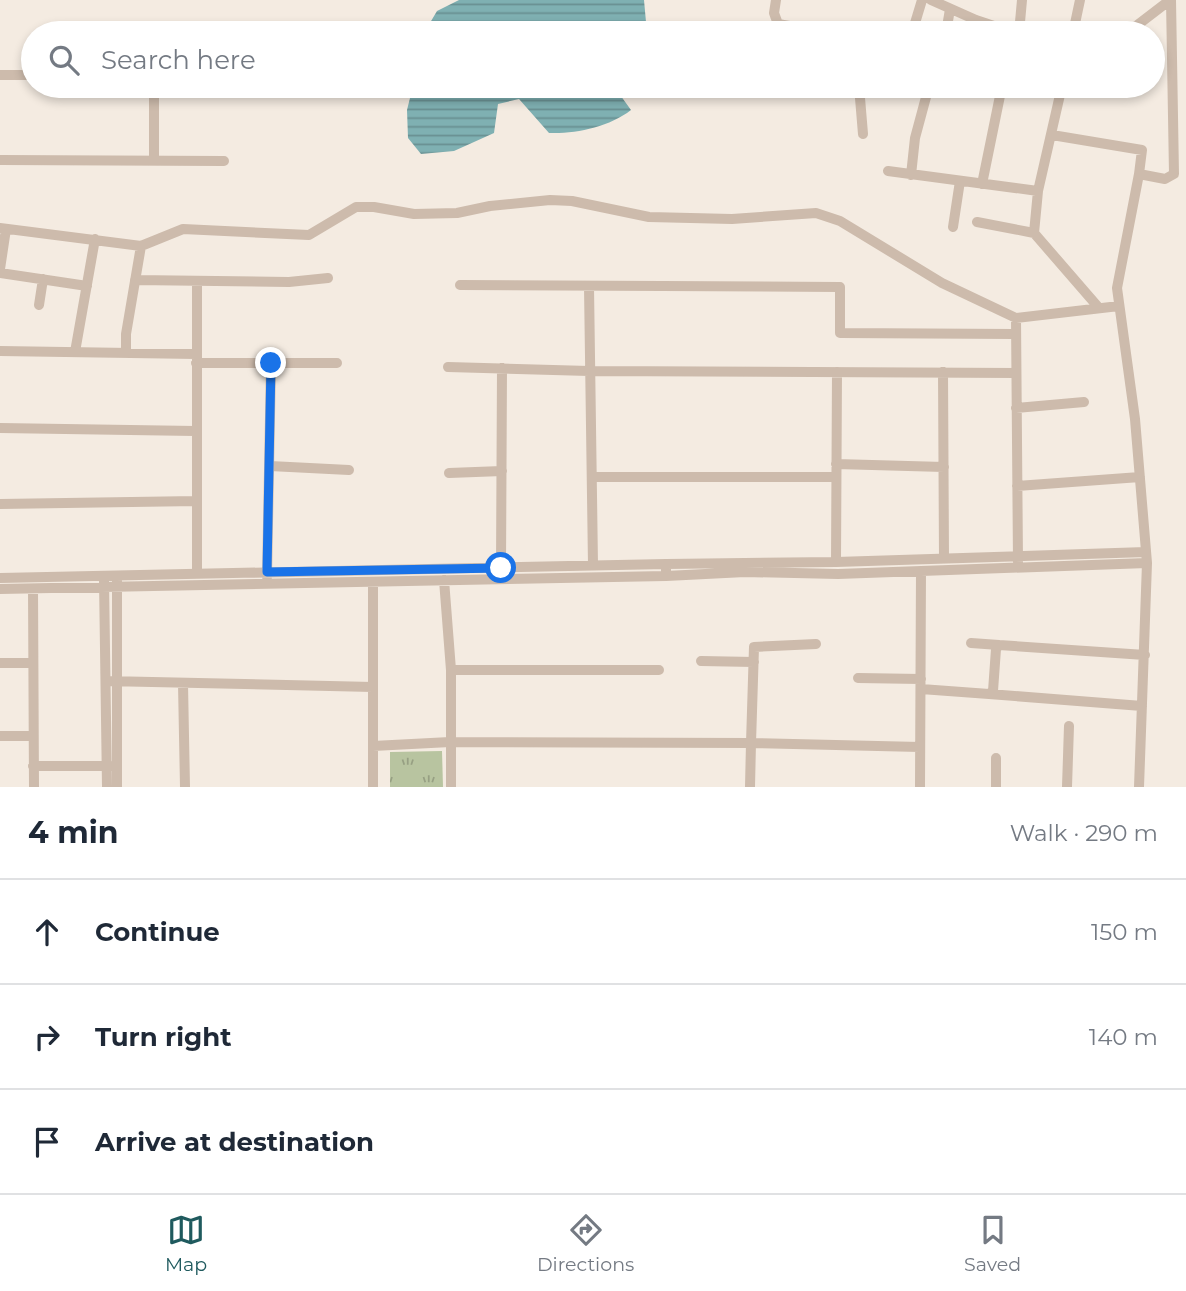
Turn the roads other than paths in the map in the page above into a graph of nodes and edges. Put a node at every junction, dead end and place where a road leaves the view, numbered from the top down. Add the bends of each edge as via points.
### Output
1 (776, 0) edge
2 (922, 0) edge
3 (931, 0) edge
4 (1022, 0) edge
5 (1080, 0) edge
6 (1165, 1) edge
7 (950, 9) junction
8 (777, 21) edge
9 (916, 21) edge
10 (948, 21) edge
11 (979, 21) edge
12 (1016, 21) edge
13 (1076, 21) edge
14 (1141, 21) edge
15 (0, 75) edge
16 (21, 75) edge
17 (153, 98) edge
18 (860, 98) edge
19 (926, 98) edge
20 (999, 98) edge
21 (1060, 98) edge
22 (863, 134) dead end
23 (1052, 135) junction
24 (0, 160) edge
25 (153, 160) junction
26 (224, 161) dead end
27 (888, 172) dead end
28 (911, 174) junction
29 (1139, 174) junction
30 (960, 181) junction
31 (982, 184) junction
32 (1038, 191) junction
33 (977, 222) dead end
34 (953, 227) dead end
35 (3, 229) edge
36 (1034, 233) junction
37 (95, 239) junction
38 (141, 246) junction
39 (0, 271) edge
40 (328, 278) dead end
41 (43, 279) junction
42 (135, 281) junction
43 (197, 281) junction
44 (460, 285) dead end
45 (87, 286) junction
46 (589, 286) junction
47 (39, 305) dead end
48 (1119, 306) junction
49 (1099, 308) junction
50 (1016, 318) junction
51 (1014, 334) junction
52 (0, 351) edge
53 (75, 352) junction
54 (127, 353) junction
55 (196, 359) junction
56 (271, 363) junction
57 (337, 363) dead end
58 (448, 367) dead end
59 (502, 368) junction
60 (589, 371) junction
61 (837, 372) junction
62 (943, 373) junction
63 (1016, 373) junction
64 (1084, 402) dead end
65 (1016, 408) junction
66 (0, 428) edge
67 (195, 431) junction
68 (836, 464) junction
69 (270, 466) junction
70 (944, 467) junction
71 (349, 470) dead end
72 (502, 471) junction
73 (449, 473) dead end
74 (593, 477) junction
75 (836, 477) junction
76 (1139, 477) junction
77 (1017, 486) junction
78 (197, 501) junction
79 (0, 504) edge
80 (1018, 555) junction
81 (1147, 557) junction
82 (944, 558) junction
83 (836, 562) junction
84 (666, 564) junction
85 (593, 565) junction
86 (501, 568) junction
87 (745, 568) junction
88 (1018, 568) junction
89 (921, 571) junction
90 (267, 572) junction
91 (197, 573) junction
92 (104, 574) junction
93 (117, 574) junction
94 (666, 576) junction
95 (0, 578) edge
96 (444, 580) junction
97 (373, 582) junction
98 (267, 584) junction
99 (104, 587) junction
100 (117, 587) junction
101 (0, 589) edge
102 (33, 589) junction
103 (971, 643) dead end
104 (816, 644) dead end
105 (999, 645) junction
106 (1144, 655) junction
107 (701, 661) dead end
108 (754, 662) junction
109 (0, 663) edge
110 (33, 663) junction
111 (451, 670) junction
112 (659, 670) dead end
113 (858, 678) dead end
114 (111, 682) junction
115 (183, 684) junction
116 (921, 684) junction
117 (373, 687) junction
118 (989, 694) junction
119 (1142, 706) junction
120 (1069, 726) dead end
121 (0, 736) edge
122 (33, 736) junction
123 (450, 742) junction
124 (751, 743) junction
125 (373, 746) junction
126 (920, 747) junction
127 (996, 758) dead end
128 (33, 766) junction
129 (112, 766) junction
130 (33, 787) edge
131 (107, 787) edge
132 (117, 787) edge
133 (185, 787) edge
134 (373, 787) edge
135 (451, 787) edge
136 (750, 787) edge
137 (920, 787) edge
138 (996, 787) edge
139 (1068, 787) edge
140 (1139, 787) edge

1 - 8 street
2 - 9 street
3 - 7 street
4 - 12 street
5 - 13 street
6 - 14 street
6 - 29 street via 1174,174 1165,178
7 - 10 street
7 - 11 street
15 - 16 street
17 - 25 street
18 - 22 street
19 - 28 street
20 - 31 street
21 - 23 street
23 - 29 street via 1142,150
23 - 32 street
24 - 25 street
25 - 26 street
27 - 28 street
28 - 30 street
29 - 48 street via 1117,288
30 - 31 street
30 - 34 street
31 - 32 street
32 - 36 street
33 - 36 street
35 - 37 street
35 - 39 street
36 - 49 street
37 - 38 street
37 - 45 street
38 - 42 street
38 - 50 street via 183,229 309,235 356,207 414,214 457,213 550,200 649,216 732,219 816,213 840,221 942,283
39 - 41 street
40 - 43 street
41 - 45 street
41 - 47 street
42 - 43 street
42 - 54 street
43 - 55 street
44 - 46 street
45 - 53 street
46 - 51 street via 840,287 840,333
46 - 60 street
48 - 49 street
48 - 76 street
49 - 50 street
50 - 51 street
51 - 63 street
52 - 53 street
53 - 54 street
54 - 55 street
55 - 56 street
55 - 67 street
56 - 57 street
56 - 69 street
58 - 59 street
59 - 60 street
59 - 72 street
60 - 61 street
60 - 74 street
61 - 62 street
61 - 68 street
62 - 63 street
62 - 70 street
63 - 65 street
64 - 65 street
65 - 77 street
66 - 67 street
67 - 78 street
68 - 70 street
68 - 75 street
69 - 71 street
69 - 90 street
70 - 82 street
72 - 73 street
72 - 86 street
74 - 75 street
74 - 85 street
75 - 83 street
76 - 77 street
76 - 81 street
77 - 80 street
78 - 79 street
78 - 91 street
80 - 81 street
80 - 82 street
80 - 88 street
81 - 88 street
81 - 106 street
82 - 83 street
83 - 87 street
84 - 85 street
84 - 87 street
84 - 94 street
85 - 86 street
86 - 90 street
87 - 89 street via 838,575
87 - 94 street
88 - 89 street
89 - 116 street
90 - 91 street
90 - 98 street
91 - 93 street
92 - 93 street
92 - 95 street
92 - 99 street
93 - 100 street
94 - 96 street
96 - 97 street
96 - 111 street
97 - 98 street
97 - 117 street
98 - 100 street
99 - 100 street
99 - 102 street
99 - 114 street
100 - 114 street
101 - 102 street
102 - 110 street
103 - 105 street
104 - 108 street via 754,647
105 - 106 street
105 - 118 street
106 - 119 street
107 - 108 street
108 - 124 street
109 - 110 street
110 - 122 street
111 - 112 street
111 - 123 street
113 - 116 street
114 - 115 street
114 - 129 street
115 - 117 street
115 - 133 street
116 - 118 street
116 - 126 street
117 - 125 street
118 - 119 street
119 - 140 street
120 - 139 street
121 - 122 street
122 - 128 street
123 - 124 street
123 - 125 street
123 - 135 street
124 - 126 street
124 - 136 street
125 - 134 street
126 - 137 street
127 - 138 street
128 - 129 street
128 - 130 street
129 - 131 street
129 - 132 street

